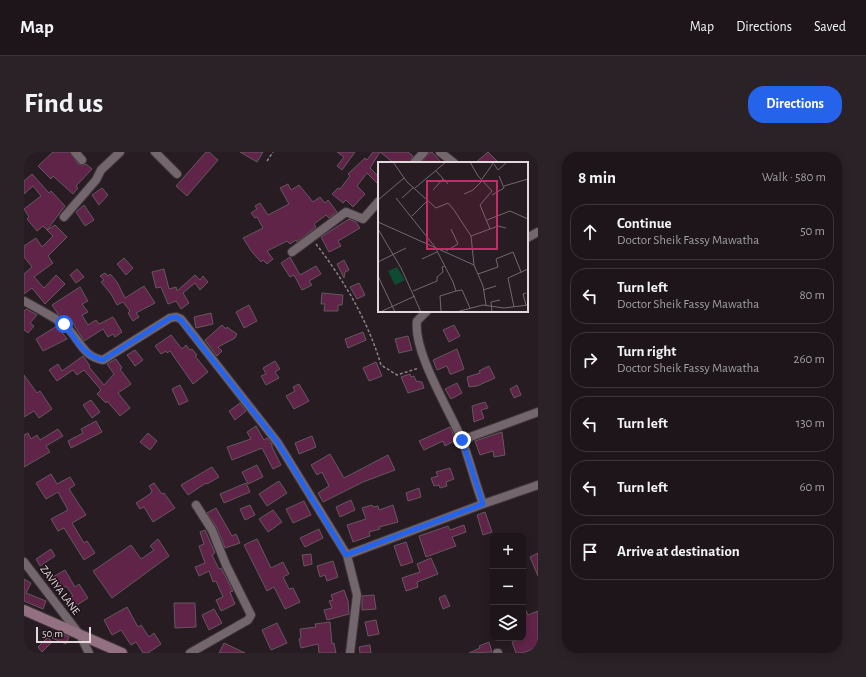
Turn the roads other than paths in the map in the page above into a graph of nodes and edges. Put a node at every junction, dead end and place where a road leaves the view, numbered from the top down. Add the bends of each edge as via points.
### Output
1 (75, 152) edge
2 (120, 152) edge
3 (155, 152) edge
4 (424, 152) edge
5 (440, 152) edge
6 (82, 160) dead end
7 (415, 162) edge
8 (453, 162) edge
9 (177, 174) dead end
10 (378, 202) edge
11 (64, 217) dead end
12 (538, 232) edge
13 (528, 237) edge
14 (292, 252) dead end
15 (24, 301) edge
16 (426, 312) edge
17 (538, 412) edge
18 (462, 440) junction
19 (538, 485) edge
20 (483, 504) junction
21 (196, 505) dead end
22 (346, 555) junction
23 (24, 562) edge
24 (24, 610) edge
25 (80, 635) junction
26 (89, 653) edge
27 (122, 653) edge
28 (190, 653) edge
29 (350, 653) edge

1 - 6 street
2 - 11 street via 101,170 96,180
3 - 9 street
4 - 7 street
5 - 8 street
10 - 14 street via 363,219 346,212
12 - 13 street
15 - 22 street via 64,324 86,352 94,358 103,360 170,318 176,317 181,320 278,443
16 - 18 street via 417,321 415,330 428,366
17 - 18 street
18 - 20 street
19 - 20 street
20 - 22 street
21 - 28 street via 212,530 250,615 248,620
22 - 29 street via 357,595
23 - 25 street, ZAVIYA LANE
24 - 25 street
25 - 26 street, ZAVIYA LANE
25 - 27 street

